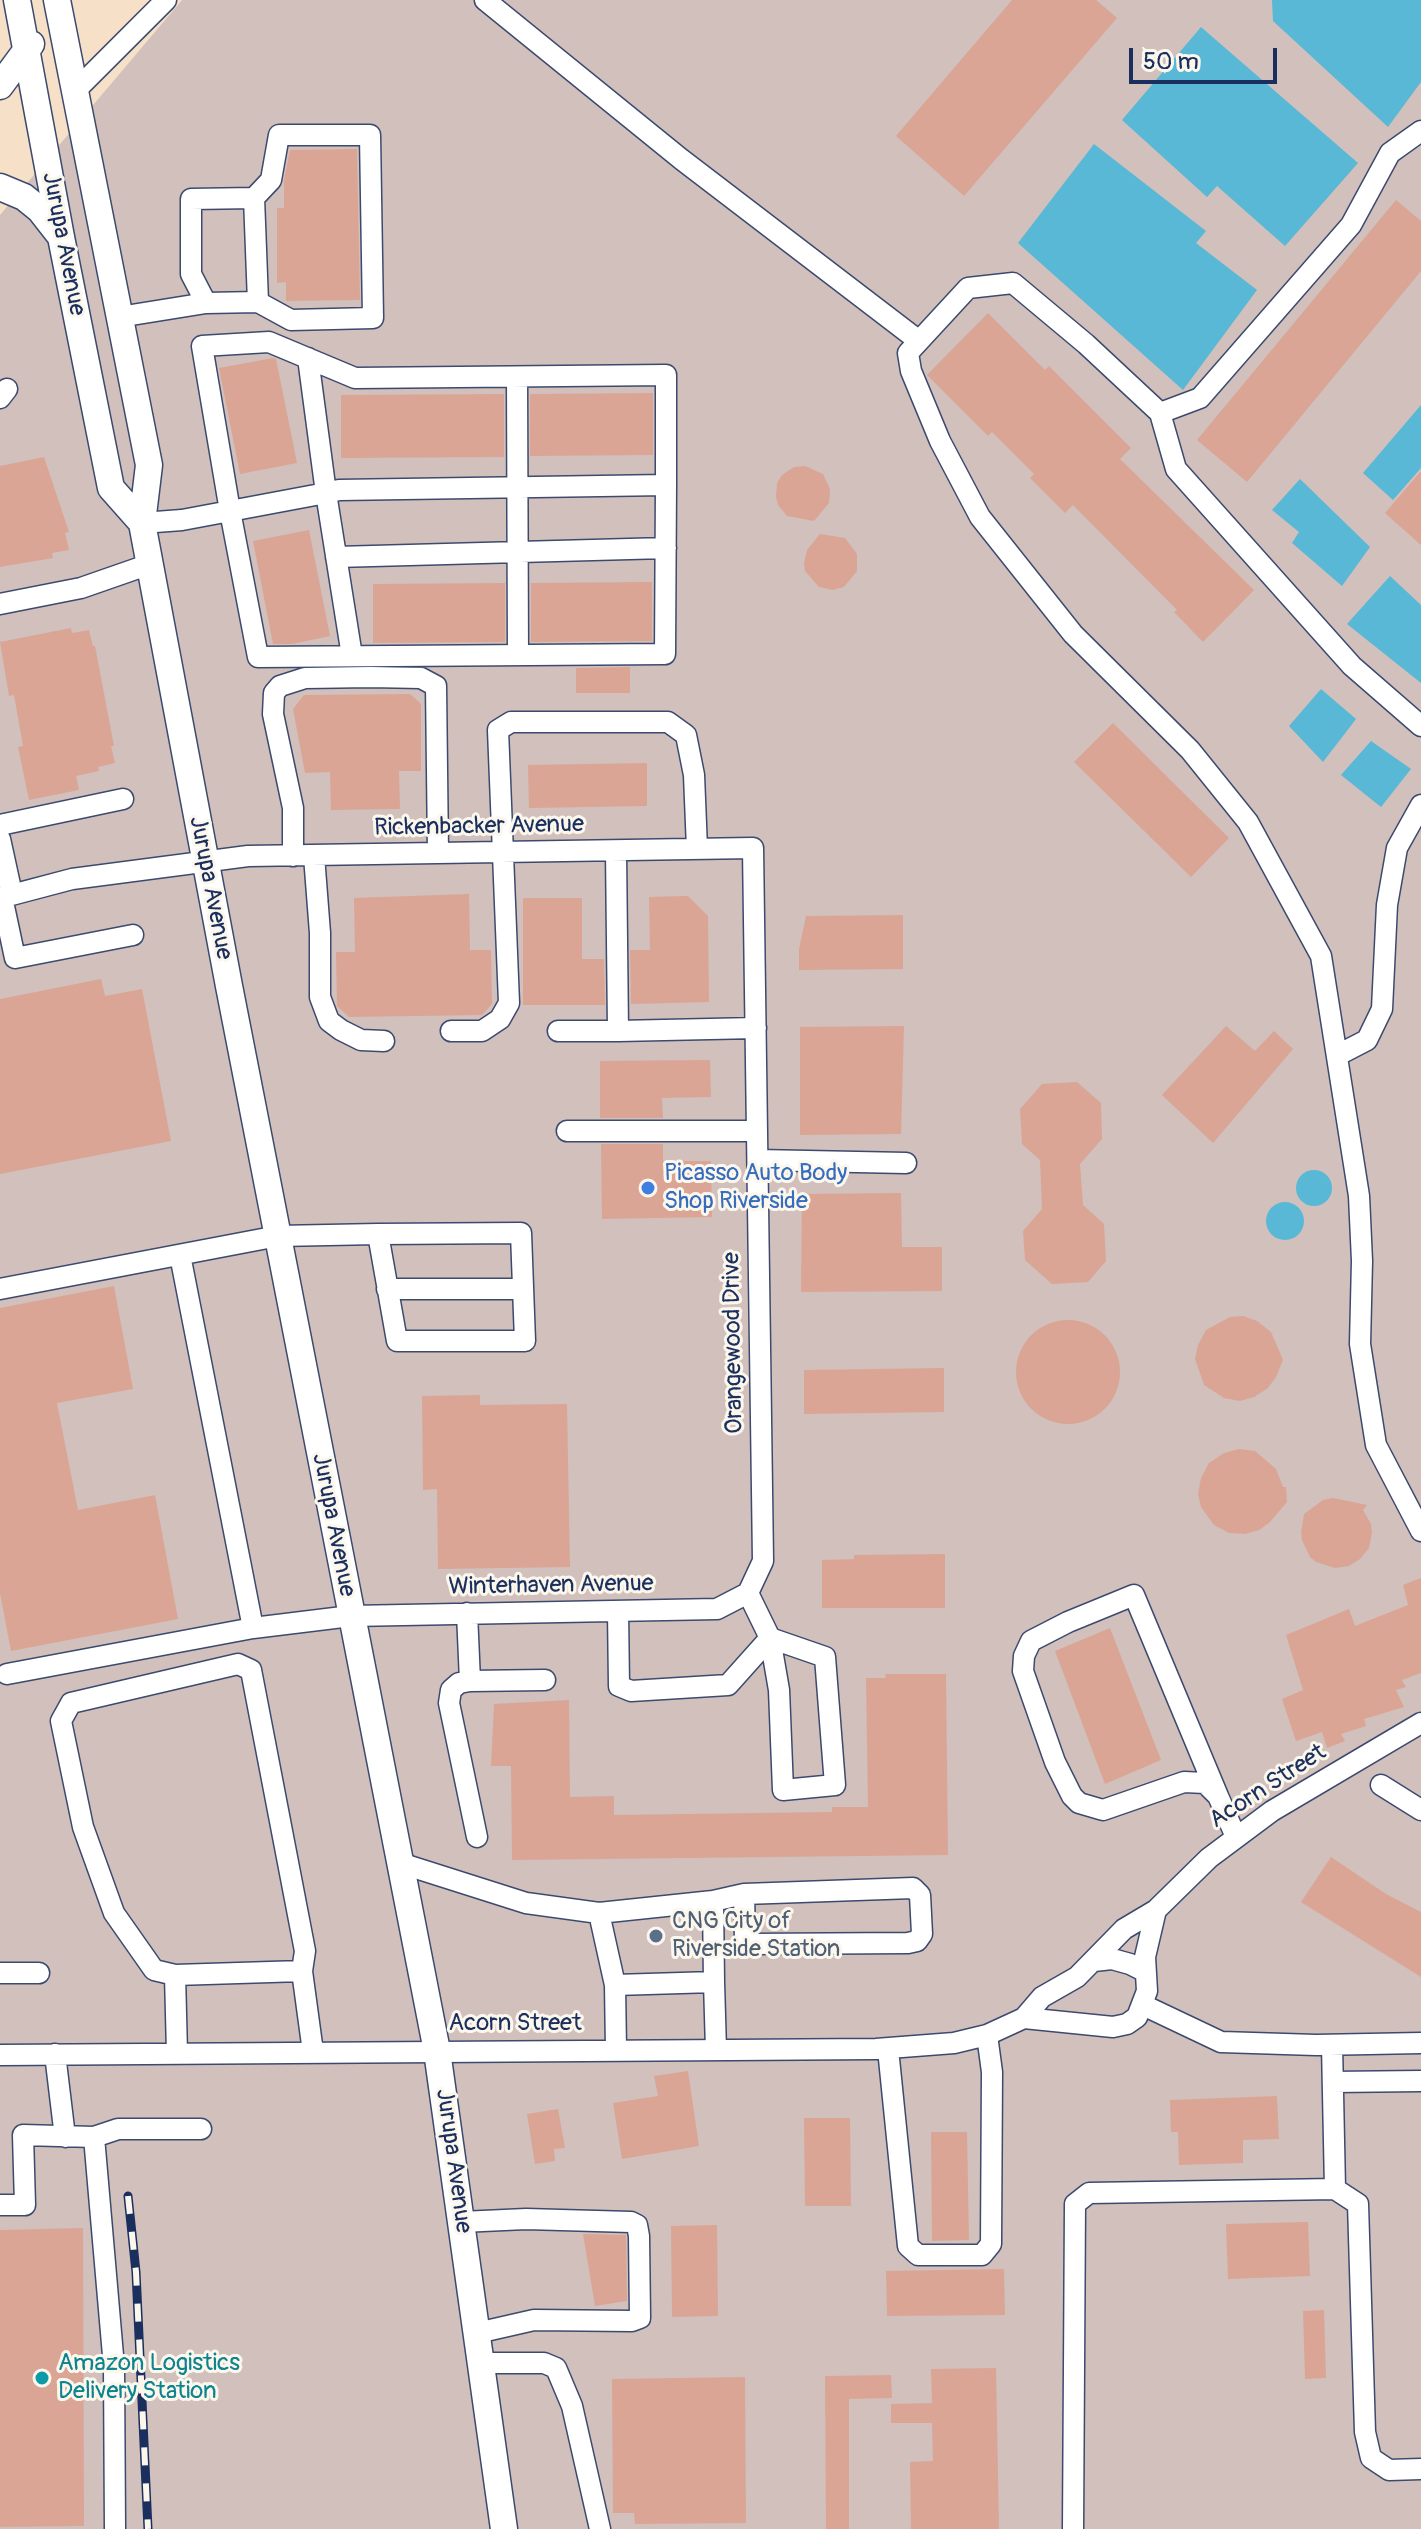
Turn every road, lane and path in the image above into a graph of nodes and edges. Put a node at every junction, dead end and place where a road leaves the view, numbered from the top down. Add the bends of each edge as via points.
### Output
1 (17, 0) edge
2 (166, 0) edge
3 (485, 0) edge
4 (62, 4) edge
5 (26, 50) junction
6 (0, 86) edge
7 (74, 92) junction
8 (1421, 131) edge
9 (0, 187) edge
10 (254, 198) junction
11 (61, 237) junction
12 (258, 302) junction
13 (206, 303) junction
14 (119, 317) junction
15 (919, 341) junction
16 (308, 358) junction
17 (517, 377) junction
18 (1160, 413) junction
19 (666, 485) junction
20 (516, 488) junction
21 (326, 493) junction
22 (230, 511) junction
23 (142, 523) junction
24 (666, 548) junction
25 (517, 551) junction
26 (336, 557) junction
27 (150, 564) junction
28 (0, 604) edge
29 (518, 655) junction
30 (352, 656) junction
31 (1421, 726) edge
32 (123, 799) dead end
33 (1421, 805) edge
34 (0, 825) edge
35 (0, 839) edge
36 (753, 848) joint
37 (697, 849) junction
38 (616, 851) junction
39 (503, 852) junction
40 (438, 853) junction
41 (304, 856) junction
42 (205, 862) junction
43 (5, 896) edge
44 (133, 935) dead end
45 (8, 960) edge
46 (756, 1028) junction
47 (451, 1031) dead end
48 (558, 1031) dead end
49 (618, 1031) junction
50 (384, 1041) dead end
51 (1338, 1055) junction
52 (567, 1131) dead end
53 (757, 1131) junction
54 (758, 1160) junction
55 (906, 1163) dead end
56 (378, 1234) junction
57 (278, 1236) junction
58 (180, 1255) junction
59 (0, 1289) edge
60 (387, 1289) junction
61 (523, 1289) junction
62 (1421, 1531) edge
63 (748, 1593) junction
64 (618, 1611) junction
65 (467, 1613) junction
66 (351, 1616) junction
67 (253, 1628) junction
68 (770, 1638) junction
69 (7, 1674) dead end
70 (545, 1680) dead end
71 (470, 1681) junction
72 (1417, 1730) edge
73 (1381, 1785) dead end
74 (1218, 1796) junction
75 (1421, 1810) edge
76 (477, 1837) dead end
77 (1236, 1837) junction
78 (400, 1863) junction
79 (744, 1894) junction
80 (713, 1901) junction
81 (1156, 1910) junction
82 (599, 1913) junction
83 (1094, 1961) junction
84 (302, 1971) junction
85 (1144, 1971) junction
86 (0, 1973) edge
87 (39, 1973) dead end
88 (175, 1975) junction
89 (714, 1982) junction
90 (615, 1985) junction
91 (1143, 2005) junction
92 (1024, 2018) junction
93 (987, 2035) junction
94 (1421, 2043) edge
95 (1332, 2045) junction
96 (888, 2049) junction
97 (616, 2050) junction
98 (716, 2050) junction
99 (437, 2051) junction
100 (313, 2052) junction
101 (177, 2053) junction
102 (55, 2054) junction
103 (0, 2055) edge
104 (1421, 2081) edge
105 (1333, 2082) junction
106 (201, 2129) dead end
107 (65, 2137) junction
108 (94, 2137) junction
109 (1335, 2189) junction
110 (0, 2205) edge
111 (461, 2222) junction
112 (477, 2333) junction
113 (481, 2363) junction
114 (1421, 2469) edge
115 (115, 2529) edge
116 (504, 2529) edge
117 (600, 2529) edge
118 (1073, 2529) edge

1 - 5 main road, Jurupa Avenue
2 - 7 street
3 - 15 street
4 - 5 main road
4 - 7 main road, Jurupa Avenue
5 - 6 main road
5 - 11 main road, Jurupa Avenue
7 - 14 main road, Jurupa Avenue
8 - 18 street via 1390,153 1351,225 1200,398
9 - 11 main road via 40,210
10 - 12 street
10 - 12 street via 271,180 279,135 370,135 373,318 291,320
10 - 13 street via 191,199 191,274
11 - 23 main road, Jurupa Avenue via 111,488
12 - 13 street
13 - 14 street
14 - 23 main road, Jurupa Avenue via 149,465
15 - 18 street via 968,288 1013,283
15 - 51 street via 908,353 911,371 980,517 1073,634 1190,750 1248,822 1321,956
16 - 17 street via 355,378
16 - 21 street
16 - 22 street via 269,342 202,346
17 - 19 street via 666,375
17 - 20 street
18 - 31 street via 1176,469 1352,666
19 - 20 street
19 - 24 street
20 - 21 street
20 - 25 street
21 - 22 street
21 - 26 street
22 - 23 street
22 - 30 street via 258,657
23 - 27 main road, Jurupa Avenue
24 - 25 street
24 - 29 street via 665,654
25 - 26 street
25 - 29 street
26 - 30 street
27 - 28 street via 81,588
27 - 42 main road, Jurupa Avenue
29 - 30 street
32 - 34 street
33 - 51 street via 1397,848 1387,905 1382,1009 1367,1040
35 - 43 street
36 - 37 street, Rickenbacker Avenue
36 - 46 street, Orangewood Drive
37 - 38 street, Rickenbacker Avenue
37 - 39 street via 694,775 686,735 677,728 668,722 511,722 498,730
38 - 39 street, Rickenbacker Avenue
38 - 49 street
39 - 40 street, Rickenbacker Avenue
39 - 47 street via 509,1003 500,1019 482,1031
40 - 41 street, Rickenbacker Avenue
40 - 41 street via 436,686 421,678 305,678 280,686 274,693 273,714
41 - 42 street, Rickenbacker Avenue
41 - 50 street via 320,933 320,997 329,1021 361,1040
42 - 43 street, Rickenbacker Avenue via 72,879
42 - 57 main road, Jurupa Avenue
43 - 45 street
44 - 45 street
46 - 49 street
46 - 53 street, Orangewood Drive
48 - 49 street
51 - 62 street via 1359,1196 1360,1344 1376,1445
52 - 53 street
53 - 54 street, Orangewood Drive
54 - 55 street
54 - 63 street, Orangewood Drive via 763,1561
56 - 57 street
56 - 60 street
56 - 61 street via 521,1233
57 - 58 street
57 - 66 main road, Jurupa Avenue
58 - 59 street
58 - 67 street
60 - 61 street
60 - 61 street via 397,1341 525,1341
63 - 64 street, Winterhaven Avenue via 717,1609
63 - 68 street
64 - 65 street, Winterhaven Avenue
64 - 68 street via 619,1686 631,1691 728,1685
65 - 66 street, Winterhaven Avenue
65 - 71 street
66 - 67 street, Winterhaven Avenue
66 - 78 main road, Jurupa Avenue
67 - 69 street, Winterhaven Avenue
68 - 68 street via 779,1690 783,1790 835,1785 825,1657
70 - 71 street
71 - 76 street via 451,1690 449,1703
72 - 77 street, Acorn Street via 1272,1811
73 - 75 street
74 - 74 street via 1205,1783 1184,1782 1103,1810 1079,1803 1055,1762 1023,1671 1031,1641 1134,1595
74 - 77 street
77 - 81 street, Acorn Street
78 - 82 street via 526,1903
78 - 99 main road, Jurupa Avenue
79 - 79 street via 745,1940 750,1944 908,1943 922,1934 920,1895 913,1888
79 - 80 street
80 - 82 street
80 - 89 street
81 - 83 street, Acorn Street via 1124,1929
81 - 85 street
82 - 90 street
83 - 85 street via 1112,1959
83 - 92 street, Acorn Street via 1042,1997
84 - 88 street
84 - 88 street via 305,1951 251,1670 238,1664 71,1703 61,1721 83,1827 114,1913 154,1970
84 - 100 street
85 - 91 street
86 - 87 street
88 - 101 street
89 - 90 street
89 - 98 street
90 - 97 street
91 - 92 street via 1137,2017 1113,2027
91 - 95 street via 1221,2042
92 - 93 street, Acorn Street
93 - 96 street, Acorn Street
93 - 96 street via 992,2072 991,2244 982,2255 918,2255 908,2246
94 - 95 street
95 - 105 street
96 - 98 street, Acorn Street
97 - 98 street, Acorn Street
97 - 99 street, Acorn Street
99 - 100 street, Acorn Street
99 - 111 main road, Jurupa Avenue
100 - 101 street, Acorn Street
101 - 102 street, Acorn Street
102 - 103 street, Acorn Street
102 - 107 street
104 - 105 street
105 - 109 street
106 - 108 street via 118,2129
107 - 108 street
107 - 110 street via 23,2135 25,2205
108 - 115 street via 114,2367
109 - 114 street via 1358,2204 1365,2432 1371,2458 1389,2470
109 - 118 street via 1089,2193 1075,2204
111 - 112 main road, Jurupa Avenue
111 - 112 street via 631,2222 639,2236 640,2318 534,2320
112 - 113 main road, Jurupa Avenue
113 - 116 main road, Jurupa Avenue
113 - 117 street via 544,2363 556,2368 572,2406

